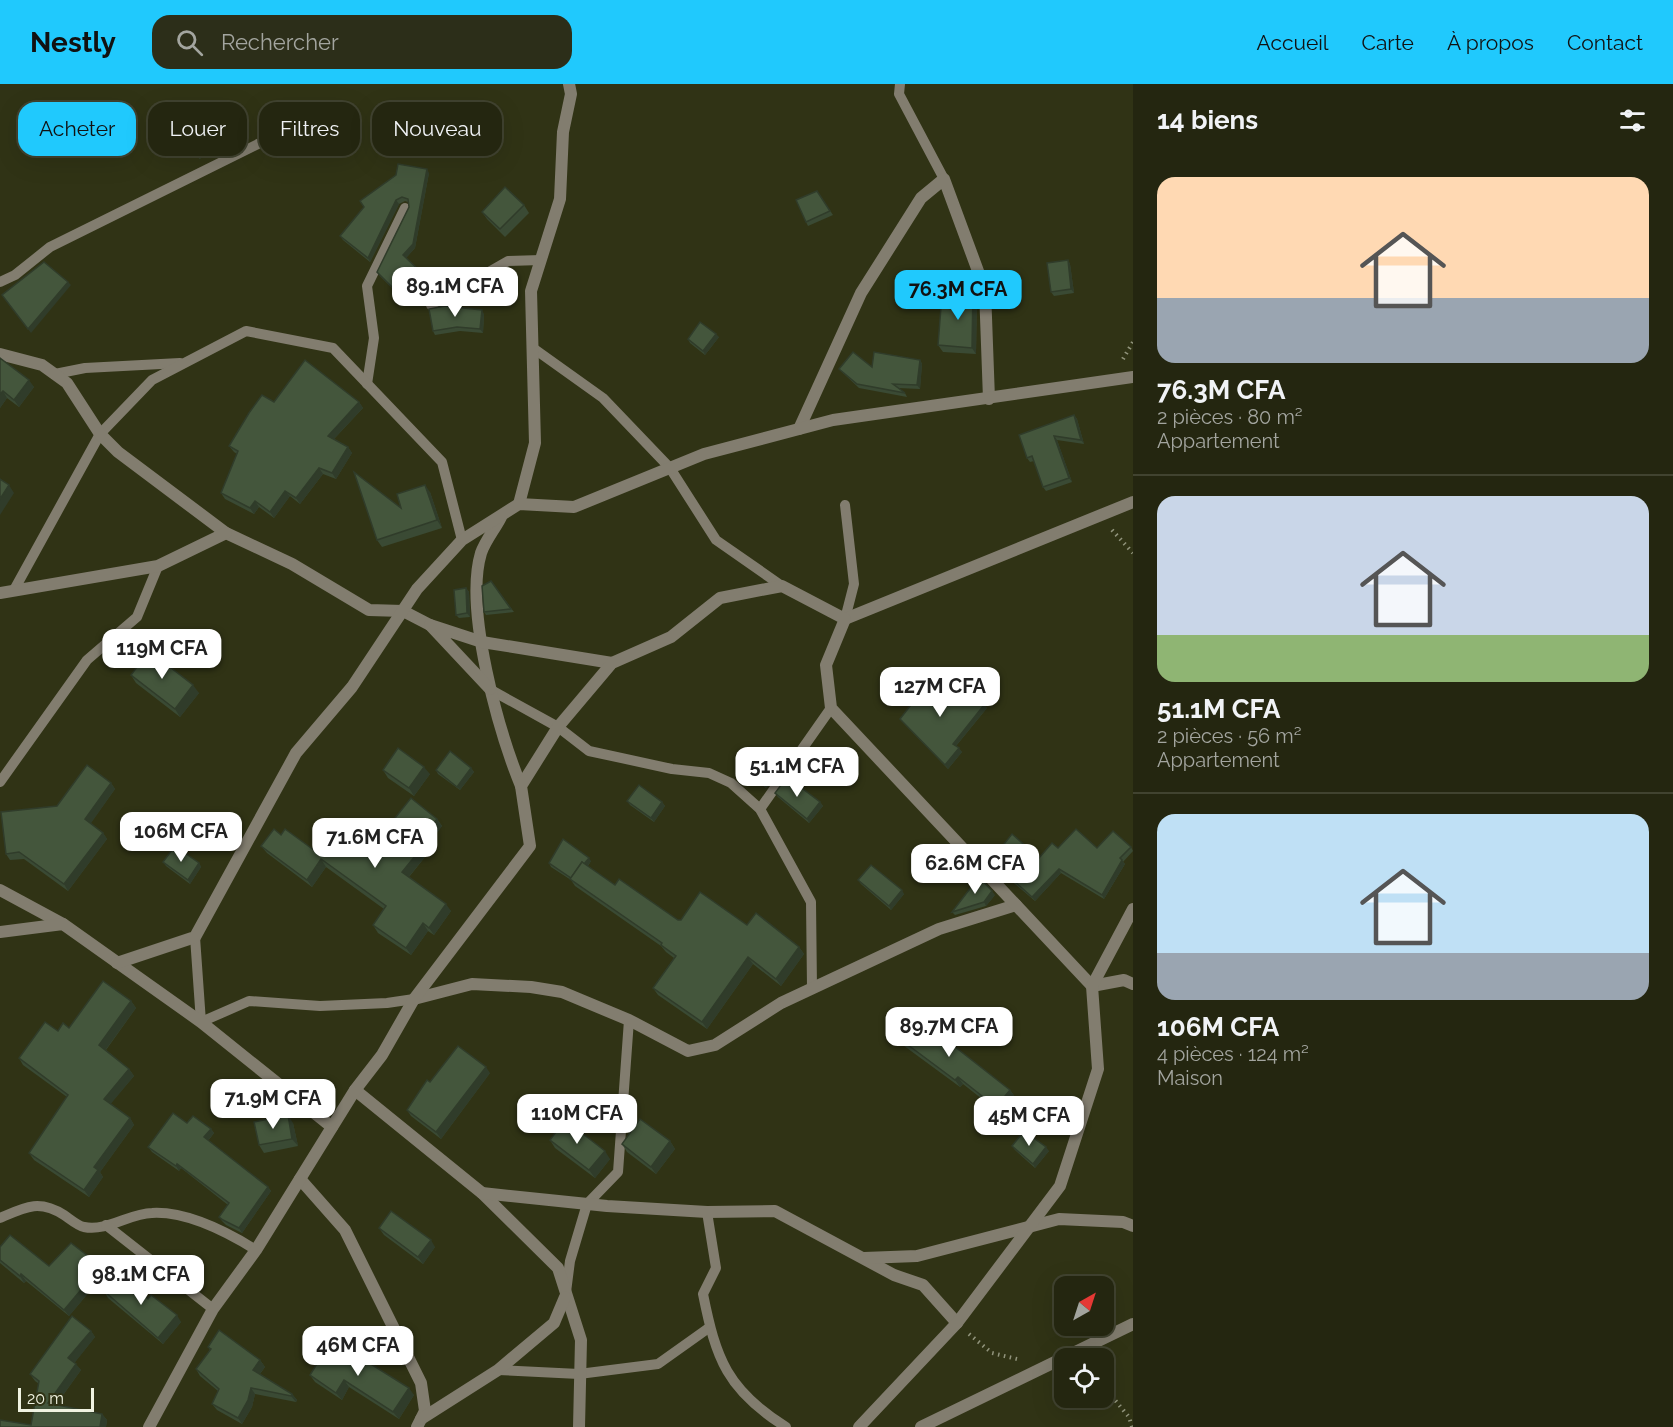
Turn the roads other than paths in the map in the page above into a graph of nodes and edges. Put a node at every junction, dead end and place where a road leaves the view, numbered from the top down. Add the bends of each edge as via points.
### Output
1 (569, 84) edge
2 (900, 84) edge
3 (259, 143) edge
4 (944, 179) junction
5 (405, 208) dead end
6 (541, 260) junction
7 (0, 282) edge
8 (431, 305) dead end
9 (533, 348) junction
10 (0, 354) edge
11 (184, 363) junction
12 (55, 374) junction
13 (1133, 377) edge
14 (367, 384) junction
15 (989, 399) junction
16 (799, 429) junction
17 (100, 434) junction
18 (670, 468) junction
19 (1133, 502) edge
20 (519, 504) junction
21 (845, 505) dead end
22 (503, 513) junction
23 (226, 533) junction
24 (462, 540) junction
25 (158, 566) junction
26 (782, 586) junction
27 (14, 590) junction
28 (0, 593) edge
29 (403, 611) junction
30 (845, 619) junction
31 (430, 625) junction
32 (482, 642) junction
33 (612, 663) junction
34 (491, 690) junction
35 (831, 708) junction
36 (558, 727) junction
37 (0, 782) edge
38 (521, 786) junction
39 (760, 810) junction
40 (0, 890) edge
41 (1016, 905) junction
42 (1133, 909) edge
43 (63, 924) junction
44 (0, 932) edge
45 (195, 937) junction
46 (117, 963) junction
47 (1133, 984) edge
48 (1092, 986) junction
49 (812, 988) junction
50 (414, 999) junction
51 (629, 1020) junction
52 (201, 1022) junction
53 (355, 1090) junction
54 (332, 1127) junction
55 (300, 1179) junction
56 (482, 1193) junction
57 (587, 1204) junction
58 (707, 1212) junction
59 (0, 1218) edge
60 (1031, 1224) junction
61 (106, 1225) junction
62 (1133, 1226) edge
63 (256, 1250) junction
64 (863, 1258) junction
65 (565, 1298) junction
66 (213, 1309) junction
67 (957, 1323) junction
68 (1131, 1326) edge
69 (710, 1327) junction
70 (498, 1370) junction
71 (579, 1374) junction
72 (419, 1423) edge
73 (149, 1427) edge
74 (579, 1427) edge
75 (786, 1427) edge
76 (860, 1427) edge
77 (921, 1427) edge

1 - 6 street via 560,199
2 - 4 lane via 899,94
3 - 7 lane via 50,247
4 - 15 street via 986,290
4 - 16 street via 921,198 861,294
5 - 14 lane via 366,286 374,338
6 - 8 lane via 508,261
6 - 9 street via 531,291
9 - 18 lane via 603,398
9 - 20 street via 535,443
10 - 12 street via 42,365
11 - 12 lane via 85,368
11 - 14 lane via 246,330 333,348
11 - 17 lane via 152,380
12 - 17 street via 67,383
13 - 15 street
14 - 24 lane via 442,462
15 - 16 street via 833,420
16 - 18 street via 704,454
17 - 23 street via 118,452
17 - 27 lane
18 - 20 street via 574,507
18 - 26 lane via 716,540
19 - 30 street
20 - 22 street
21 - 30 lane via 854,584
22 - 24 street
22 - 32 street via 481,552 476,582
23 - 25 street
23 - 29 street via 292,564 369,610
24 - 29 street via 417,589
25 - 27 street
25 - 37 lane via 137,617 87,660
26 - 30 street
26 - 33 street via 720,598 671,638
27 - 28 street
29 - 31 street
29 - 45 street via 352,687 296,753
30 - 35 street via 826,665
31 - 32 street
31 - 34 street
32 - 33 street
32 - 34 street
33 - 36 street
34 - 36 lane
34 - 38 street via 503,742
35 - 39 lane
35 - 41 street
36 - 38 street
36 - 39 lane via 589,751 672,770 709,773 731,783
38 - 50 street via 530,846
39 - 49 lane via 811,902
40 - 43 street
41 - 48 street
41 - 49 street via 939,929
42 - 48 street
43 - 44 street
43 - 46 street
45 - 46 street
45 - 52 lane
46 - 52 street
47 - 48 street via 1124,980
48 - 60 street via 1098,1069 1060,1186
49 - 51 street via 715,1045 688,1051
50 - 51 street via 472,984 531,987 562,992
50 - 52 lane via 320,1006 249,1001
50 - 53 street via 382,1055
51 - 57 lane via 618,1172
52 - 54 street
53 - 54 street
53 - 56 street
54 - 55 street
55 - 63 street
55 - 72 street via 345,1230 385,1306 421,1383 425,1411
56 - 57 street
56 - 65 street via 558,1268
57 - 58 street
57 - 65 lane via 570,1262
58 - 64 street via 775,1211
58 - 69 lane via 716,1268 703,1294
59 - 61 lane via 23,1208 50,1206 84,1227
60 - 62 street via 1059,1219
60 - 64 street via 918,1256
60 - 67 street
61 - 63 lane via 152,1213 229,1233
61 - 66 lane
63 - 66 street
64 - 67 street via 923,1286
65 - 70 street via 554,1323
65 - 71 street via 581,1340
66 - 73 street
67 - 76 street
68 - 77 street
69 - 71 lane via 658,1364
69 - 75 lane via 722,1365 757,1409
70 - 71 lane
70 - 72 street
71 - 74 street

